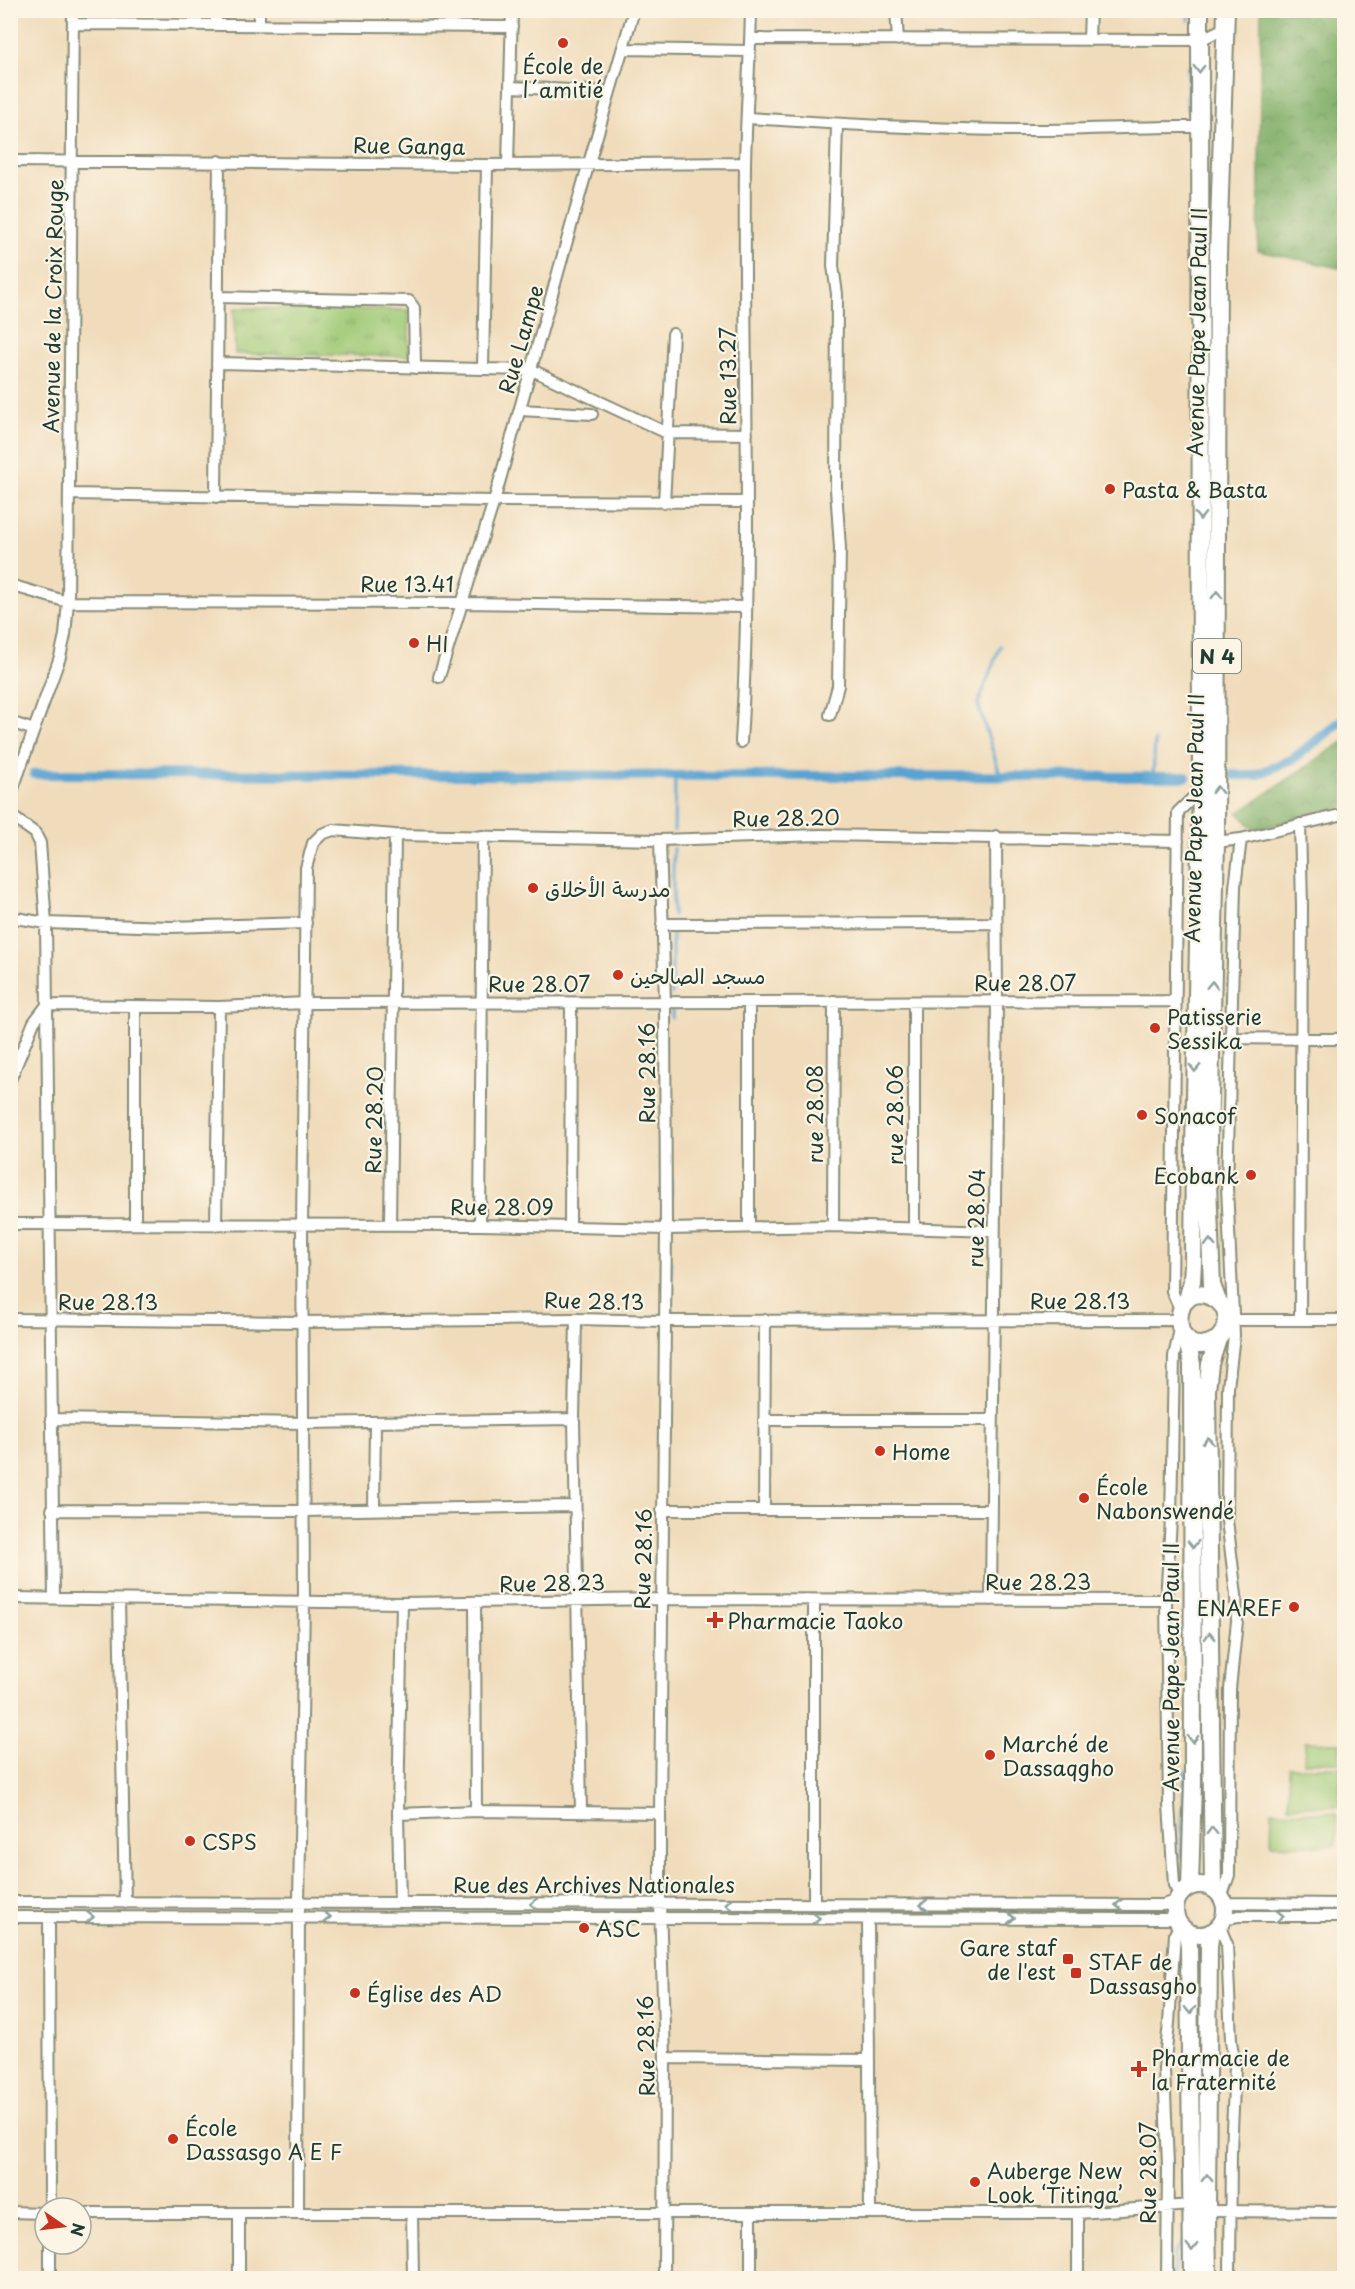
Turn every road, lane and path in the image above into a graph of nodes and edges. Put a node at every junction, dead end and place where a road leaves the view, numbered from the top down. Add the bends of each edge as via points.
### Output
1 (73, 10) edge
2 (216, 10) edge
3 (259, 10) edge
4 (512, 10) edge
5 (634, 10) edge
6 (751, 10) edge
7 (896, 10) edge
8 (1090, 10) edge
9 (1200, 10) edge
10 (1226, 19) edge
11 (73, 24) junction
12 (216, 24) junction
13 (259, 25) junction
14 (512, 27) junction
15 (750, 39) junction
16 (898, 40) junction
17 (1089, 40) junction
18 (1200, 40) junction
19 (623, 49) junction
20 (750, 51) junction
21 (511, 87) junction
22 (610, 92) junction
23 (748, 118) junction
24 (837, 125) junction
25 (1199, 127) junction
26 (10, 161) edge
27 (219, 161) junction
28 (73, 162) junction
29 (745, 163) junction
30 (589, 164) junction
31 (487, 165) junction
32 (508, 165) junction
33 (218, 297) junction
34 (673, 334) dead end
35 (217, 363) junction
36 (415, 368) junction
37 (483, 368) junction
38 (532, 370) junction
39 (520, 410) junction
40 (591, 414) dead end
41 (666, 432) junction
42 (747, 434) junction
43 (70, 494) junction
44 (216, 497) junction
45 (494, 501) junction
46 (746, 502) junction
47 (664, 503) junction
48 (10, 585) edge
49 (68, 603) junction
50 (463, 603) junction
51 (746, 607) junction
52 (439, 677) dead end
53 (830, 715) dead end
54 (10, 722) edge
55 (34, 730) junction
56 (741, 742) dead end
57 (1201, 789) junction
58 (10, 797) edge
59 (1344, 814) edge
60 (10, 815) edge
61 (1300, 824) junction
62 (395, 835) junction
63 (483, 836) junction
64 (996, 836) junction
65 (1241, 839) junction
66 (660, 840) junction
67 (1178, 841) junction
68 (1216, 842) junction
69 (10, 917) edge
70 (46, 923) junction
71 (306, 923) junction
72 (995, 923) junction
73 (662, 924) junction
74 (834, 1001) junction
75 (1175, 1001) junction
76 (665, 1002) junction
77 (914, 1002) junction
78 (997, 1002) junction
79 (305, 1003) junction
80 (483, 1003) junction
81 (749, 1003) junction
82 (394, 1004) junction
83 (571, 1004) junction
84 (47, 1005) junction
85 (135, 1006) junction
86 (219, 1007) junction
87 (1211, 1038) junction
88 (1301, 1038) junction
89 (1232, 1039) junction
90 (1344, 1039) edge
91 (10, 1080) edge
92 (10, 1224) edge
93 (50, 1224) junction
94 (135, 1224) junction
95 (216, 1225) junction
96 (390, 1225) junction
97 (480, 1225) junction
98 (302, 1226) junction
99 (570, 1226) junction
100 (833, 1226) junction
101 (749, 1227) junction
102 (914, 1228) junction
103 (666, 1229) junction
104 (994, 1231) junction
105 (1218, 1301) junction
106 (576, 1318) junction
107 (10, 1319) edge
108 (51, 1320) junction
109 (765, 1320) junction
110 (993, 1320) junction
111 (1182, 1320) junction
112 (1231, 1320) junction
113 (1300, 1320) junction
114 (1344, 1320) edge
115 (664, 1321) junction
116 (303, 1322) junction
117 (1218, 1339) junction
118 (51, 1419) junction
119 (574, 1419) junction
120 (764, 1420) junction
121 (992, 1420) junction
122 (375, 1422) junction
123 (304, 1423) junction
124 (575, 1506) junction
125 (374, 1509) junction
126 (52, 1510) junction
127 (304, 1510) junction
128 (662, 1510) junction
129 (764, 1510) junction
130 (992, 1510) junction
131 (10, 1598) edge
132 (54, 1598) junction
133 (661, 1599) junction
134 (119, 1600) junction
135 (304, 1600) junction
136 (579, 1600) junction
137 (814, 1600) junction
138 (991, 1600) junction
139 (1166, 1600) junction
140 (476, 1602) junction
141 (402, 1603) junction
142 (476, 1811) junction
143 (582, 1812) junction
144 (660, 1813) junction
145 (398, 1814) junction
146 (1183, 1894) junction
147 (1219, 1897) junction
148 (10, 1902) edge
149 (125, 1903) junction
150 (299, 1903) junction
151 (400, 1903) junction
152 (660, 1904) junction
153 (814, 1904) junction
154 (1344, 1904) edge
155 (1344, 1916) edge
156 (10, 1917) edge
157 (49, 1917) junction
158 (299, 1917) junction
159 (660, 1917) junction
160 (868, 1918) junction
161 (1181, 1925) junction
162 (1217, 1926) junction
163 (665, 2058) junction
164 (868, 2060) junction
165 (50, 2196) edge
166 (1167, 2206) junction
167 (1199, 2208) junction
168 (1229, 2211) junction
169 (10, 2212) edge
170 (33, 2212) edge
171 (1344, 2212) edge
172 (93, 2213) edge
173 (298, 2213) junction
174 (412, 2213) junction
175 (665, 2213) junction
176 (751, 2213) junction
177 (870, 2213) junction
178 (1078, 2213) junction
179 (239, 2214) junction
180 (50, 2256) edge
181 (50, 2278) edge
182 (239, 2278) edge
183 (413, 2278) edge
184 (664, 2278) edge
185 (751, 2278) edge
186 (1078, 2278) edge
187 (1167, 2278) edge
188 (1192, 2278) edge
189 (1208, 2278) edge
190 (1230, 2278) edge

1 - 11 street, Avenue de la Croix Rouge
2 - 12 street
3 - 13 street
4 - 14 street
5 - 19 street, Rue Lampe
6 - 15 street, Rue 13.27
7 - 16 street
8 - 17 street
9 - 18 highway, Avenue Pape Jean Paul II / N 4
10 - 18 street
68 -> 10 highway, Avenue Pape Jean Paul II / N 4 via 1218,254
11 - 12 street
11 - 28 street, Avenue de la Croix Rouge
12 - 13 street
13 - 14 street
14 - 21 street
15 - 16 street
15 - 20 street, Rue 13.27
16 - 17 street
17 - 18 street
18 -> 25 highway, Avenue Pape Jean Paul II / N 4
19 - 20 street
19 - 22 street, Rue Lampe
20 - 23 street, Rue 13.27
21 - 22 street
21 - 32 street
22 - 30 street, Rue Lampe
23 - 24 street
23 - 29 street, Rue 13.27
24 - 25 street via 1032,130
24 - 53 street via 833,266 837,294 836,489 840,548 838,686
25 -> 57 highway, Avenue Pape Jean Paul II / N 4
26 - 28 street, Rue Ganga
27 - 28 street, Rue Ganga
27 - 31 street, Rue Ganga
27 - 33 street
28 - 43 street, Avenue de la Croix Rouge
29 - 30 street, Rue Ganga
29 - 42 street, Rue 13.27
30 - 32 street, Rue Ganga
30 - 38 street, Rue Lampe
31 - 32 street, Rue Ganga
31 - 37 street
33 - 35 street
33 - 36 street via 409,301 414,308
34 - 41 street
35 - 36 street
35 - 44 street
36 - 37 street
37 - 38 street
38 - 39 street, Rue Lampe
38 - 41 street
39 - 40 street
39 - 45 street, Rue Lampe
41 - 42 street
41 - 47 street
42 - 46 street, Rue 13.27
43 - 44 street
43 - 49 street, Avenue de la Croix Rouge
44 - 45 street
45 - 47 street
45 - 50 street, Rue Lampe
46 - 47 street
46 - 51 street, Rue 13.27
48 - 49 street, Rue 13.41
49 - 50 street, Rue 13.41
49 - 55 street, Avenue de la Croix Rouge via 60,657
50 - 51 street, Rue 13.41
50 - 52 street, Rue Lampe
51 - 56 street, Rue 13.27
54 - 55 street
55 - 58 street, Avenue de la Croix Rouge
57 - 67 street via 1178,813
57 -> 111 highway, Avenue Pape Jean Paul II / N 4 via 1193,1263
59 - 61 street
60 - 70 street via 35,833 39,843
61 - 65 street
61 - 88 street
62 - 63 street, Rue 28.20
62 - 71 street, Rue 28.20 via 333,830 322,834 313,843 306,868
62 - 82 street, Rue 28.20
63 - 66 street, Rue 28.20
63 - 80 street
64 - 66 street, Rue 28.20 via 822,835
64 - 67 street, Rue 28.20
64 - 72 street, rue 28.04
65 - 68 street
65 - 89 street via 1235,886
66 - 73 street, Rue 28.16
67 - 75 street
87 -> 68 highway, Avenue Pape Jean Paul II / N 4
69 - 70 street
70 - 71 street via 170,927
70 - 84 street
71 - 79 street
72 - 73 street
72 - 78 street, rue 28.04
73 - 76 street, Rue 28.16
74 - 77 street, Rue 28.07
74 - 81 street, Rue 28.07
74 - 100 street, rue 28.08
75 - 78 street, Rue 28.07
75 - 111 street via 1172,1291
76 - 81 street, Rue 28.07
76 - 83 street, Rue 28.07
76 - 103 street, Rue 28.16
77 - 78 street, Rue 28.07
77 - 102 street, rue 28.06
78 - 104 street, rue 28.04
79 - 82 street, Rue 28.07
79 - 86 street, Rue 28.07
79 - 98 street
80 - 82 street, Rue 28.07
80 - 83 street, Rue 28.07
80 - 97 street
81 - 101 street
82 - 96 street, Rue 28.20
83 - 99 street
84 - 85 street, Rue 28.07
84 - 91 street via 34,1022
84 - 93 street
85 - 86 street, Rue 28.07
85 - 94 street
86 - 95 street
87 - 89 street
105 -> 87 highway, Avenue Pape Jean Paul II / N 4 via 1210,1266
88 - 89 street
88 - 90 street
88 - 113 street
89 - 112 street via 1227,1186
92 - 93 street, Rue 28.09
93 - 94 street, Rue 28.09
93 - 108 street
94 - 95 street, Rue 28.09
95 - 98 street, Rue 28.09
96 - 97 street, Rue 28.09
96 - 98 street, Rue 28.09
97 - 99 street, Rue 28.09
98 - 116 street
99 - 103 street, Rue 28.09
100 - 101 street, Rue 28.09
100 - 102 street, Rue 28.09
101 - 103 street, Rue 28.09
102 - 104 street, Rue 28.09
103 - 115 street, Rue 28.16
104 - 110 street, rue 28.04
105 - 111 highway via 1203,1295
105 - 112 highway, Avenue Pape Jean Paul II / N 4
106 - 115 street, Rue 28.13
106 - 116 street, Rue 28.13
106 - 119 street
107 - 108 street, Rue 28.13
108 - 116 street, Rue 28.13
108 - 118 street
109 - 110 street, Rue 28.13
109 - 115 street, Rue 28.13
109 - 120 street
110 - 111 street, Rue 28.13
110 - 121 street, rue 28.04
111 - 117 highway via 1202,1345
111 - 139 street via 1174,1356
111 -> 146 highway, Avenue Pape Jean Paul II / N 4 via 1192,1364 1193,1782
112 - 113 street
112 - 117 highway, Avenue Pape Jean Paul II / N 4
112 - 147 street via 1227,1520 1237,1621 1230,1689 1228,1875
113 - 114 street
115 - 128 street, Rue 28.16
116 - 123 street
147 -> 117 highway, Avenue Pape Jean Paul II / N 4 via 1207,1390
118 - 123 street
118 - 126 street
119 - 122 street
119 - 124 street
120 - 121 street
120 - 129 street
121 - 130 street, rue 28.04
122 - 123 street
122 - 125 street
123 - 127 street
124 - 125 street
124 - 136 street
125 - 127 street
126 - 127 street
126 - 132 street
127 - 135 street
128 - 129 street
128 - 133 street, Rue 28.16
129 - 130 street
130 - 138 street, rue 28.04
131 - 132 street, Rue 28.23
132 - 134 street, Rue 28.23
133 - 136 street, Rue 28.23
133 - 137 street, Rue 28.23
133 - 144 street, Rue 28.16
134 - 135 street, Rue 28.23
134 - 149 street
135 - 141 street, Rue 28.23
135 - 150 street
136 - 140 street, Rue 28.23
136 - 143 street
137 - 138 street, Rue 28.23
137 - 153 street
138 - 139 street, Rue 28.23
139 - 146 street via 1169,1804 1174,1885
140 - 141 street, Rue 28.23
140 - 142 street
141 - 145 street
142 - 143 street
142 - 145 street
143 - 144 street
144 - 152 street, Rue 28.16
145 - 151 street
146 - 147 highway via 1202,1886
146 -> 153 street, Rue des Archives Nationales via 1163,1905
146 - 161 highway, Avenue Pape Jean Paul II / N 4 via 1175,1911
147 - 154 street
147 - 162 highway, Avenue Pape Jean Paul II / N 4
148 - 149 street, Rue des Archives Nationales
149 - 150 street, Rue des Archives Nationales
150 - 151 street, Rue des Archives Nationales
150 - 158 street
152 -> 151 street, Rue des Archives Nationales
153 -> 152 street, Rue des Archives Nationales
152 - 159 street, Rue 28.16
162 -> 155 street via 1238,1916
156 - 157 street, Rue des Archives Nationales
157 -> 158 street, Rue des Archives Nationales
157 - 165 street
158 -> 159 street, Rue des Archives Nationales
158 - 173 street
159 -> 160 street, Rue des Archives Nationales
159 - 163 street, Rue 28.16
160 -> 161 street, Rue des Archives Nationales
160 - 164 street
161 - 162 highway via 1200,1935
161 - 166 street, Rue 28.07 via 1175,1934 1164,2070
161 -> 167 highway, Avenue Pape Jean Paul II / N 4 via 1189,1946
167 -> 162 highway, Avenue Pape Jean Paul II / N 4 via 1209,1946
162 - 168 street via 1227,1944 1231,2041 1236,2067
163 - 164 street
163 - 175 street, Rue 28.16
164 - 177 street
166 - 167 street
166 - 178 street
166 - 187 street, Rue 28.07
167 - 168 street
167 -> 188 highway, Avenue Pape Jean Paul II / N 4
167 - 189 highway, Avenue Pape Jean Paul II / N 4
168 - 171 street
168 - 190 street
169 - 170 street
172 - 179 street
173 - 174 street
173 - 179 street
174 - 175 street
174 - 183 street
175 - 176 street
175 - 184 street, Rue 28.16
176 - 177 street
176 - 185 street
177 - 178 street
178 - 186 street
179 - 182 street
180 - 181 street

